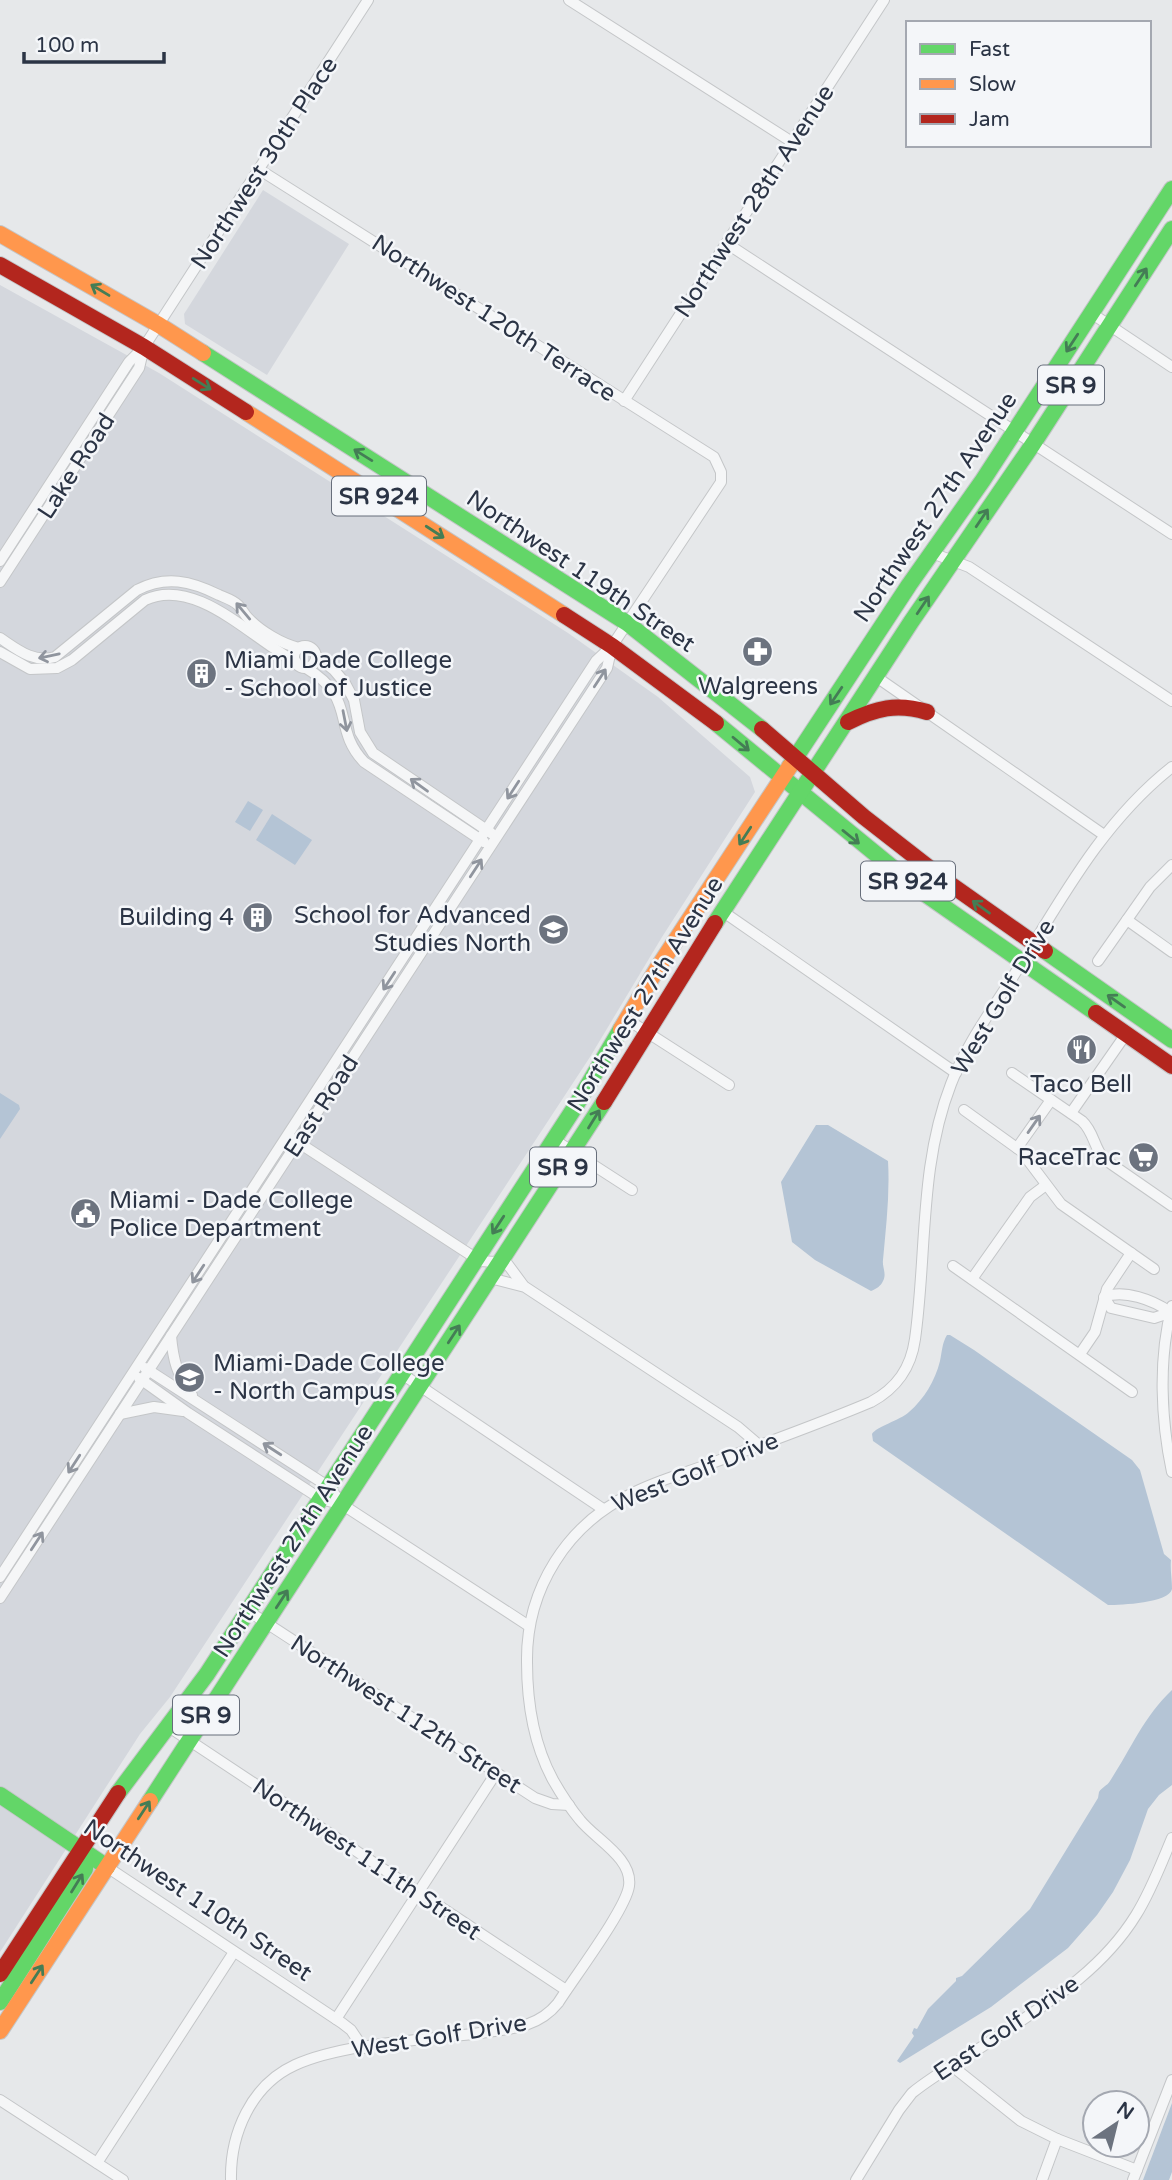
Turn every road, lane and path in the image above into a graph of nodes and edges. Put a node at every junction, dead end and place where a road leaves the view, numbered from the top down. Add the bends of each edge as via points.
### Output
1 (368, 0) edge
2 (569, 0) edge
3 (884, 0) edge
4 (792, 142) junction
5 (260, 170) junction
6 (1172, 189) edge
7 (1172, 229) edge
8 (0, 234) edge
9 (726, 243) junction
10 (0, 265) edge
11 (1091, 313) junction
12 (159, 326) junction
13 (1110, 326) junction
14 (144, 347) junction
15 (1172, 367) edge
16 (624, 401) junction
17 (1014, 432) junction
18 (1033, 444) junction
19 (721, 472) joint
20 (1172, 534) edge
21 (932, 553) junction
22 (0, 561) edge
23 (953, 561) junction
24 (0, 582) edge
25 (217, 594) junction
26 (209, 607) junction
27 (627, 623) junction
28 (0, 638) edge
29 (612, 646) junction
30 (299, 648) junction
31 (0, 652) edge
32 (316, 656) junction
33 (301, 665) junction
34 (875, 676) junction
35 (1172, 701) edge
36 (927, 712) junction
37 (845, 724) junction
38 (795, 758) junction
39 (1172, 767) edge
40 (813, 773) junction
41 (782, 779) junction
42 (799, 793) junction
43 (1104, 835) junction
44 (489, 838) junction
45 (1172, 865) edge
46 (722, 911) junction
47 (1127, 920) junction
48 (1033, 944) junction
49 (1172, 952) edge
50 (1098, 961) dead end
51 (1023, 962) junction
52 (628, 1020) junction
53 (646, 1032) junction
54 (1126, 1034) junction
55 (1172, 1040) edge
56 (1172, 1066) edge
57 (956, 1073) junction
58 (1012, 1073) dead end
59 (729, 1085) dead end
60 (1051, 1100) junction
61 (964, 1110) dead end
62 (1071, 1113) junction
63 (293, 1139) junction
64 (553, 1139) junction
65 (1017, 1147) junction
66 (573, 1152) junction
67 (1046, 1185) junction
68 (632, 1189) dead end
69 (1172, 1206) edge
70 (1131, 1253) junction
71 (503, 1258) junction
72 (476, 1259) junction
73 (953, 1266) dead end
74 (1154, 1269) dead end
75 (490, 1279) junction
76 (972, 1279) junction
77 (525, 1287) junction
78 (1124, 1295) junction
79 (1104, 1297) junction
80 (1121, 1310) junction
81 (1172, 1310) edge
82 (171, 1336) junction
83 (1080, 1354) junction
84 (140, 1372) junction
85 (402, 1374) junction
86 (420, 1386) junction
87 (1132, 1392) dead end
88 (196, 1400) junction
89 (188, 1413) junction
90 (120, 1414) junction
91 (759, 1445) junction
92 (1172, 1472) edge
93 (325, 1493) junction
94 (343, 1506) junction
95 (603, 1509) junction
96 (0, 1577) edge
97 (0, 1598) edge
98 (248, 1611) junction
99 (266, 1623) junction
100 (529, 1626) junction
101 (169, 1727) junction
102 (190, 1740) junction
103 (496, 1773) junction
104 (0, 1795) edge
105 (569, 1805) junction
106 (1172, 1838) edge
107 (81, 1850) junction
108 (107, 1867) junction
109 (417, 1892) junction
110 (234, 1952) junction
111 (0, 1974) edge
112 (566, 1990) junction
113 (0, 2001) edge
114 (336, 2019) junction
115 (0, 2031) edge
116 (363, 2048) junction
117 (952, 2066) junction
118 (1172, 2080) edge
119 (0, 2100) edge
120 (1057, 2139) junction
121 (97, 2163) junction
122 (1135, 2175) edge
123 (123, 2180) edge
124 (231, 2180) edge
125 (856, 2180) edge
126 (1042, 2180) edge

1 - 5 street, Northwest 30th Place
2 - 4 street
3 - 4 street, Northwest 28th Avenue
4 - 9 street, Northwest 28th Avenue
5 - 12 street, Northwest 30th Place
5 - 16 street, Northwest 120th Terrace
6 - 11 main road, Northwest 27th Avenue / SR 9
13 -> 7 main road, Northwest 27th Avenue / SR 9
12 -> 8 main road, Northwest 119th Street / SR 924
9 - 16 street, Northwest 28th Avenue
9 - 17 street
10 - 14 main road, Northwest 119th Street / SR 924
11 - 13 street
11 -> 17 main road, Northwest 27th Avenue / SR 9
12 - 14 street, Lake Road
27 -> 12 main road, Northwest 119th Street / SR 924
13 - 15 street
13 - 18 main road, Northwest 27th Avenue / SR 9
14 - 22 street, Lake Road via 129,362
14 - 24 street, Lake Road via 139,368
14 -> 29 main road, Northwest 119th Street / SR 924
16 - 19 street, Northwest 120th Terrace via 713,457
17 - 18 street
17 - 21 main road, Northwest 27th Avenue / SR 9
18 - 20 street
23 -> 18 main road, Northwest 27th Avenue / SR 9
19 - 27 street, East Road via 721,482
21 - 23 street
21 -> 38 main road, Northwest 27th Avenue / SR 9
34 -> 23 main road, Northwest 27th Avenue / SR 9
23 - 35 street via 969,567
25 - 26 street
25 -> 28 street via 178,581 144,586 51,658 27,656
30 -> 25 street via 249,620 235,602
26 - 31 street via 186,595 152,597 57,668 30,669
26 - 33 street
27 - 29 street, East Road
27 - 38 main road, Northwest 119th Street / SR 924
29 -> 41 main road, Northwest 119th Street / SR 924
29 - 44 street, East Road via 607,668
30 - 32 street via 308,647
30 - 33 street via 294,655
32 - 33 street via 314,664
44 -> 32 street via 373,753 359,732 356,706 345,683
33 -> 44 street via 335,691 351,744 364,762
34 - 36 street
34 - 37 main road, Northwest 27th Avenue / SR 9
36 - 37 main road via 893,705 875,708
36 - 43 street
37 - 40 main road, Northwest 27th Avenue / SR 9
38 - 40 main road, Northwest 119th Street / SR 924
38 - 41 main road, Northwest 27th Avenue / SR 9
39 - 43 street, West Golf Drive
40 - 42 main road, Northwest 27th Avenue / SR 9
48 -> 40 main road, Northwest 119th Street / SR 924 via 906,851
41 - 42 main road, Northwest 119th Street / SR 924
41 -> 52 main road, Northwest 27th Avenue / SR 9
42 - 46 main road, Northwest 27th Avenue / SR 9
42 -> 51 main road, Northwest 119th Street / SR 924 via 912,884
43 - 48 street, West Golf Drive
44 - 63 street, East Road
45 - 47 street
46 - 53 main road, Northwest 27th Avenue / SR 9
46 - 57 street
47 - 49 street
47 - 50 street
48 - 51 street, West Golf Drive
55 -> 48 main road, Northwest 119th Street / SR 924
51 - 54 main road, Northwest 119th Street / SR 924
51 - 57 street, West Golf Drive
52 - 53 street
52 - 64 main road, Northwest 27th Avenue / SR 9
53 - 59 street
66 -> 53 main road, Northwest 27th Avenue / SR 9
54 - 56 main road, Northwest 119th Street / SR 924
54 - 62 street
57 - 91 street, West Golf Drive via 931,1160 916,1332 908,1367 892,1387 871,1402
58 - 60 street
60 - 62 street
65 -> 60 street
61 - 65 street
62 - 69 street via 1087,1125 1104,1159
63 - 72 street
63 - 82 street, East Road
63 -> 84 street, East Road
64 - 66 street
64 -> 72 main road, Northwest 27th Avenue / SR 9
65 - 67 street
66 - 68 street
66 - 71 main road, Northwest 27th Avenue / SR 9
67 - 70 street via 1065,1207
67 - 76 street via 1032,1194
70 - 74 street
70 - 79 street
71 - 72 street via 488,1263
71 - 75 main road, Northwest 27th Avenue / SR 9
71 - 77 street
72 - 85 main road, Northwest 27th Avenue / SR 9
73 - 76 street
75 - 77 street
86 -> 75 main road, Northwest 27th Avenue / SR 9
76 - 83 street
77 - 91 street
78 - 79 street
78 - 80 street
78 - 81 street
79 - 80 street via 1111,1308
79 - 83 street via 1095,1332
80 - 81 street via 1154,1318
81 - 92 street via 1164,1365
82 - 84 street, East Road
82 - 88 street via 177,1372
83 - 87 street
84 - 88 street
84 - 89 street
84 - 90 street, East Road
84 -> 96 street, East Road
85 - 86 street
85 - 93 main road, Northwest 27th Avenue / SR 9
86 - 94 main road, Northwest 27th Avenue / SR 9
86 - 95 street
93 -> 88 street
89 - 90 street via 161,1407
89 - 93 street
97 -> 90 street, East Road
91 - 95 street, West Golf Drive via 656,1482
93 - 94 street
93 - 98 main road, Northwest 27th Avenue / SR 9
99 -> 94 main road, Northwest 27th Avenue / SR 9
94 - 100 street
95 - 100 street, West Golf Drive via 573,1536 553,1564 536,1598
98 - 99 street, Northwest 112th Street
98 - 101 main road, Northwest 27th Avenue / SR 9
99 - 102 main road, Northwest 27th Avenue / SR 9
99 - 103 street, Northwest 112th Street
100 - 105 street, West Golf Drive via 527,1671 536,1731 546,1765
101 - 102 street, Northwest 111th Street
101 - 107 main road, Northwest 27th Avenue / SR 9
108 -> 102 main road, Northwest 27th Avenue / SR 9
102 - 109 street, Northwest 111th Street
103 - 105 street, Northwest 112th Street via 543,1802
103 - 109 street
104 - 107 main road, Northwest 110th Street
105 - 112 street, West Golf Drive via 620,1859 630,1882 621,1906
106 - 117 street, East Golf Drive via 1142,1905 1101,1958 1044,2006
107 - 108 main road, Northwest 110th Street
107 - 111 main road, Northwest 27th Avenue / SR 9
113 -> 107 main road via 82,1875 86,1862
108 - 110 street, Northwest 110th Street
115 -> 108 main road, Northwest 27th Avenue / SR 9
109 - 112 street, Northwest 111th Street
109 - 114 street
110 - 114 street, Northwest 110th Street
110 - 121 street
112 - 116 street, West Golf Drive via 548,2013 521,2027
114 - 116 street, Northwest 110th Street
116 - 124 street, West Golf Drive via 294,2065 266,2086 237,2132
117 - 120 street via 1012,2115
117 - 125 street, East Golf Drive via 907,2099
118 - 122 street
119 - 121 street
120 - 122 street
120 - 126 street
121 - 123 street

